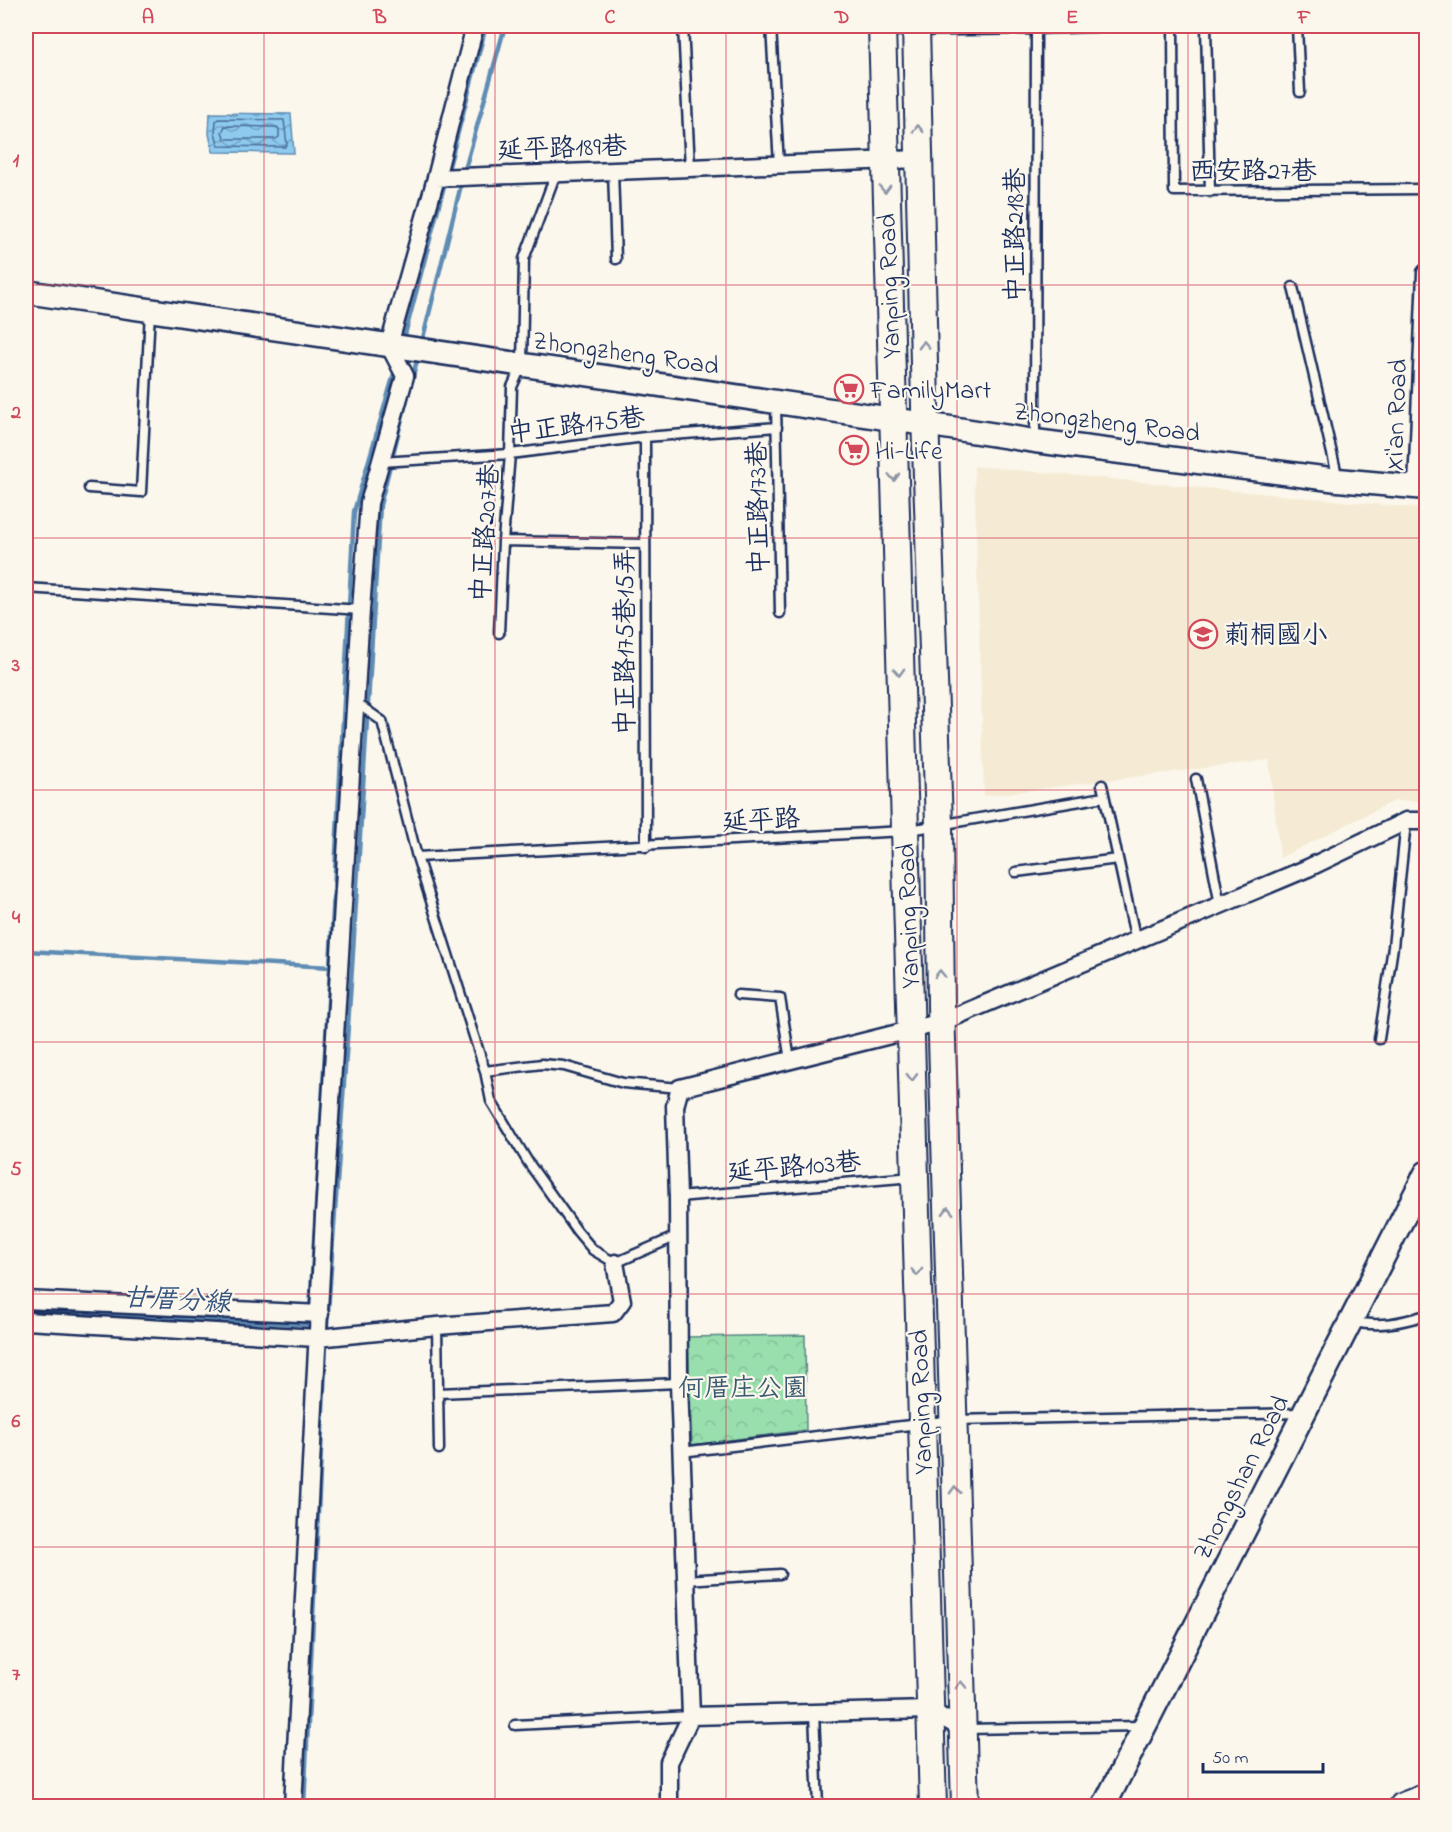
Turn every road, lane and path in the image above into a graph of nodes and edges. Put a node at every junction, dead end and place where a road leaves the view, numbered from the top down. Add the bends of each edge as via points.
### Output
1 (475, 26) edge
2 (683, 26) edge
3 (771, 26) edge
4 (1121, 26) edge
5 (1173, 26) edge
6 (1206, 26) edge
7 (1297, 26) edge
8 (882, 28) edge
9 (916, 28) edge
10 (1036, 28) edge
11 (1300, 93) dead end
12 (919, 159) junction
13 (884, 161) junction
14 (779, 165) junction
15 (690, 168) junction
16 (613, 171) junction
17 (556, 173) junction
18 (436, 178) junction
19 (1426, 189) edge
20 (1210, 192) junction
21 (616, 259) dead end
22 (1426, 273) edge
23 (1293, 287) dead end
24 (26, 292) edge
25 (150, 310) junction
26 (389, 345) junction
27 (1425, 350) edge
28 (522, 365) junction
29 (776, 403) junction
30 (892, 418) junction
31 (927, 424) junction
32 (777, 427) junction
33 (645, 437) junction
34 (1035, 441) junction
35 (510, 453) junction
36 (381, 462) junction
37 (1338, 480) junction
38 (1422, 487) edge
39 (89, 488) dead end
40 (503, 541) junction
41 (645, 544) junction
42 (26, 588) edge
43 (361, 610) junction
44 (780, 613) dead end
45 (499, 633) dead end
46 (355, 702) junction
47 (1196, 779) dead end
48 (1102, 785) dead end
49 (1104, 797) junction
50 (1406, 821) junction
51 (1426, 821) edge
52 (939, 824) junction
53 (904, 831) junction
54 (646, 847) junction
55 (417, 857) junction
56 (1118, 859) junction
57 (1016, 872) dead end
58 (1220, 905) junction
59 (1136, 941) junction
60 (738, 995) dead end
61 (942, 1022) junction
62 (911, 1030) junction
63 (1379, 1039) dead end
64 (790, 1060) junction
65 (485, 1071) junction
66 (680, 1088) junction
67 (1426, 1173) edge
68 (914, 1177) junction
69 (678, 1197) junction
70 (677, 1236) junction
71 (615, 1263) junction
72 (26, 1300) edge
73 (320, 1314) junction
74 (1426, 1316) edge
75 (26, 1321) edge
76 (1352, 1322) junction
77 (437, 1326) junction
78 (317, 1338) junction
79 (679, 1383) junction
80 (438, 1393) junction
81 (1305, 1413) junction
82 (953, 1420) junction
83 (921, 1424) junction
84 (439, 1449) dead end
85 (681, 1452) junction
86 (780, 1574) dead end
87 (686, 1580) junction
88 (929, 1710) junction
89 (814, 1713) junction
90 (691, 1716) junction
91 (514, 1725) dead end
92 (1143, 1726) junction
93 (963, 1728) junction
94 (1426, 1797) edge
95 (293, 1806) edge
96 (669, 1806) edge
97 (818, 1806) edge
98 (933, 1806) edge
99 (965, 1806) edge
100 (1104, 1806) edge
101 (1403, 1806) edge

1 - 18 street
2 - 15 lane
3 - 14 lane
4 - 10 lane
5 - 20 lane, 西安路27巷 via 1174,191
6 - 20 lane
7 - 11 lane
8 - 9 lane
8 - 13 main road, Yanping Road
9 - 10 lane
12 -> 9 main road, Yanping Road
10 - 34 lane, 中正路218巷
12 - 13 street, 延平路189巷
31 -> 12 main road, Yanping Road
13 - 14 street, 延平路189巷
13 -> 30 main road, Yanping Road
14 - 15 street, 延平路189巷
15 - 16 street, 延平路189巷
16 - 17 street, 延平路189巷
16 - 21 lane
17 - 18 street, 延平路189巷
17 - 28 lane, 中正路207巷 via 524,259
18 - 26 street
19 - 20 lane, 西安路27巷
22 - 27 street, Xi'an Road
23 - 37 lane
24 - 25 street, Zhongzheng Road
25 - 26 street, Zhongzheng Road
25 - 39 lane via 141,492
26 - 28 street, Zhongzheng Road
26 - 36 street via 405,376
27 - 38 street, Xi'an Road
28 - 29 street, Zhongzheng Road
28 - 35 lane, 中正路207巷 via 512,387
29 - 30 street, Zhongzheng Road
29 - 32 lane, 中正路173巷
30 - 31 street, Zhongzheng Road
30 -> 53 main road, Yanping Road
31 - 34 street, Zhongzheng Road
31 - 52 main road, Yanping Road
32 - 33 lane, 中正路175巷
32 - 44 lane, 中正路173巷
33 - 35 lane, 中正路175巷
33 - 41 lane, 中正路175巷15弄
34 - 37 street, Zhongzheng Road
35 - 36 lane, 中正路175巷
35 - 40 lane, 中正路207巷
36 - 43 street via 369,503
37 - 38 street, Zhongzheng Road
40 - 41 lane
40 - 45 lane, 中正路207巷
41 - 54 lane, 中正路175巷15弄
42 - 43 lane
43 - 46 street
46 - 55 lane via 382,720
46 - 73 street
47 - 58 lane
48 - 49 lane
49 - 52 lane, 延平路
49 - 56 lane
50 - 51 street
50 - 58 street
50 - 63 lane
52 - 53 lane, 延平路
61 -> 52 main road, Yanping Road
53 - 54 lane, 延平路
53 - 62 main road, Yanping Road
54 - 55 lane, 延平路
55 - 65 lane
56 - 57 lane
56 - 59 lane
58 - 59 street
59 - 61 street
60 - 64 lane via 780,999
61 - 62 street
82 -> 61 main road, Yanping Road
62 - 64 street
62 -> 68 main road, Yanping Road
64 - 66 street
65 - 66 lane via 542,1064 564,1066 623,1083
65 - 71 lane via 491,1101 528,1162 593,1250
66 - 69 street via 675,1106
67 - 76 street, Zhongshan Road
68 - 69 lane, 延平路103巷
68 -> 83 main road, Yanping Road
69 - 70 street
70 - 71 lane
70 - 79 street
71 - 77 street via 622,1301 613,1313
72 - 73 street
73 - 78 street
74 - 76 lane via 1376,1326
75 - 78 street
76 - 81 street, Zhongshan Road
77 - 78 street
77 - 80 lane
78 - 95 street
79 - 80 lane
79 - 85 street
80 - 84 lane
81 - 82 lane
81 - 92 street, Zhongshan Road
82 - 83 lane
93 -> 82 main road, Yanping Road
83 - 85 lane
83 - 88 main road, Yanping Road
85 - 87 street
86 - 87 lane
87 - 90 street
88 - 89 street
88 - 93 street
88 - 98 main road, Yanping Road
89 - 90 street
89 - 97 lane
90 - 91 lane
90 - 96 street via 669,1762
92 - 93 lane
92 - 100 street, Zhongshan Road
93 - 99 main road, Yanping Road
94 - 101 main road

